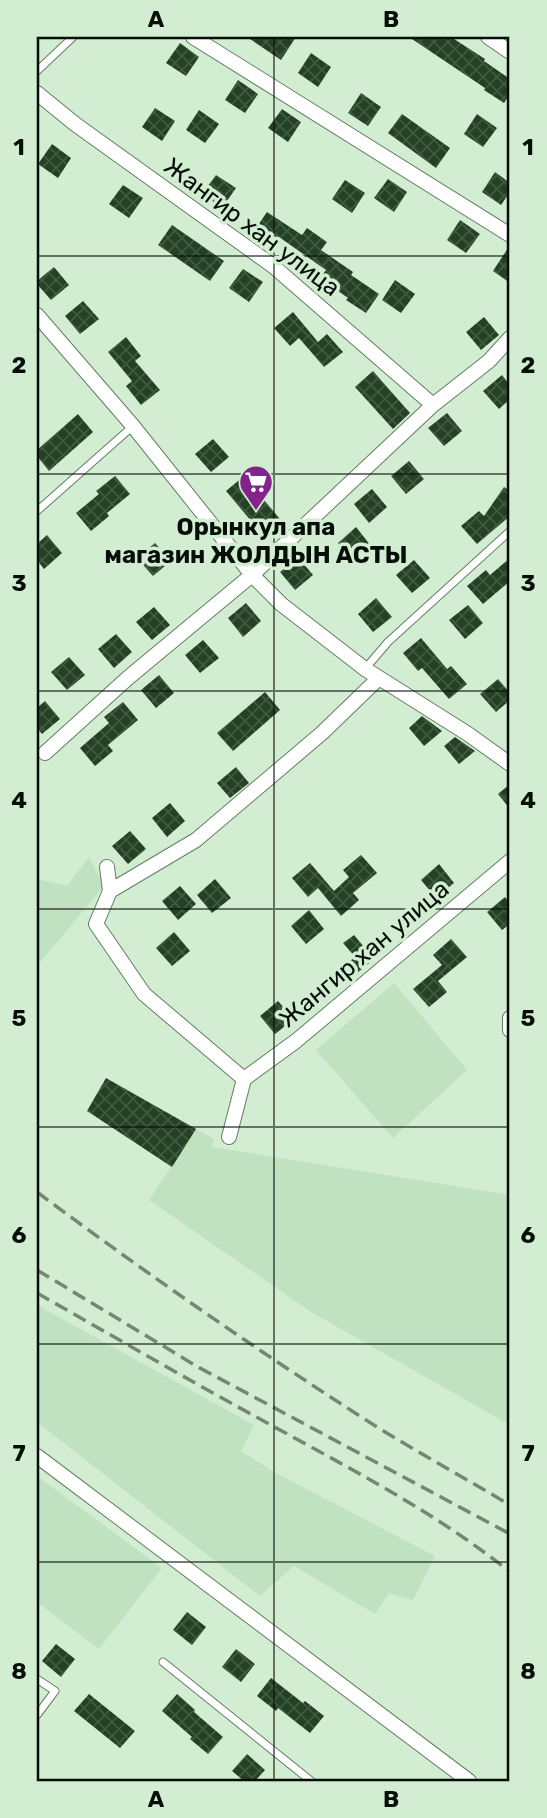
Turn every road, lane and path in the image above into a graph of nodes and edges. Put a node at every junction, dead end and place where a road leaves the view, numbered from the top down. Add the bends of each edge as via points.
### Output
1 (73, 37) edge
2 (193, 37) edge
3 (488, 37) edge
4 (510, 52) edge
5 (37, 71) edge
6 (37, 93) edge
7 (510, 235) edge
8 (37, 316) edge
9 (510, 338) edge
10 (433, 405) junction
11 (133, 426) junction
12 (37, 511) edge
13 (510, 530) edge
14 (252, 575) junction
15 (365, 669) junction
16 (379, 678) junction
17 (41, 750) edge
18 (510, 764) edge
19 (510, 861) edge
20 (107, 867) dead end
21 (110, 891) junction
22 (510, 1018) edge
23 (510, 1030) edge
24 (244, 1079) junction
25 (229, 1137) dead end
26 (37, 1456) edge
27 (163, 1662) dead end
28 (37, 1679) edge
29 (37, 1715) edge
30 (311, 1781) edge
31 (469, 1781) edge

1 - 5 lane
2 - 7 street
3 - 4 street
6 - 10 street, Жангир хан улица via 273,267
8 - 11 street
9 - 10 street via 489,361
10 - 14 street
11 - 12 lane
11 - 14 street
13 - 15 lane via 388,642
14 - 15 street via 281,604
14 - 17 street
15 - 16 street
16 - 18 street
16 - 21 street via 197,840
19 - 24 street, Жангир хан улица via 296,1041
20 - 21 street
21 - 24 street via 96,923 144,995
22 - 23 street
24 - 25 street
26 - 31 street
27 - 30 lane
28 - 29 lane via 55,1691

